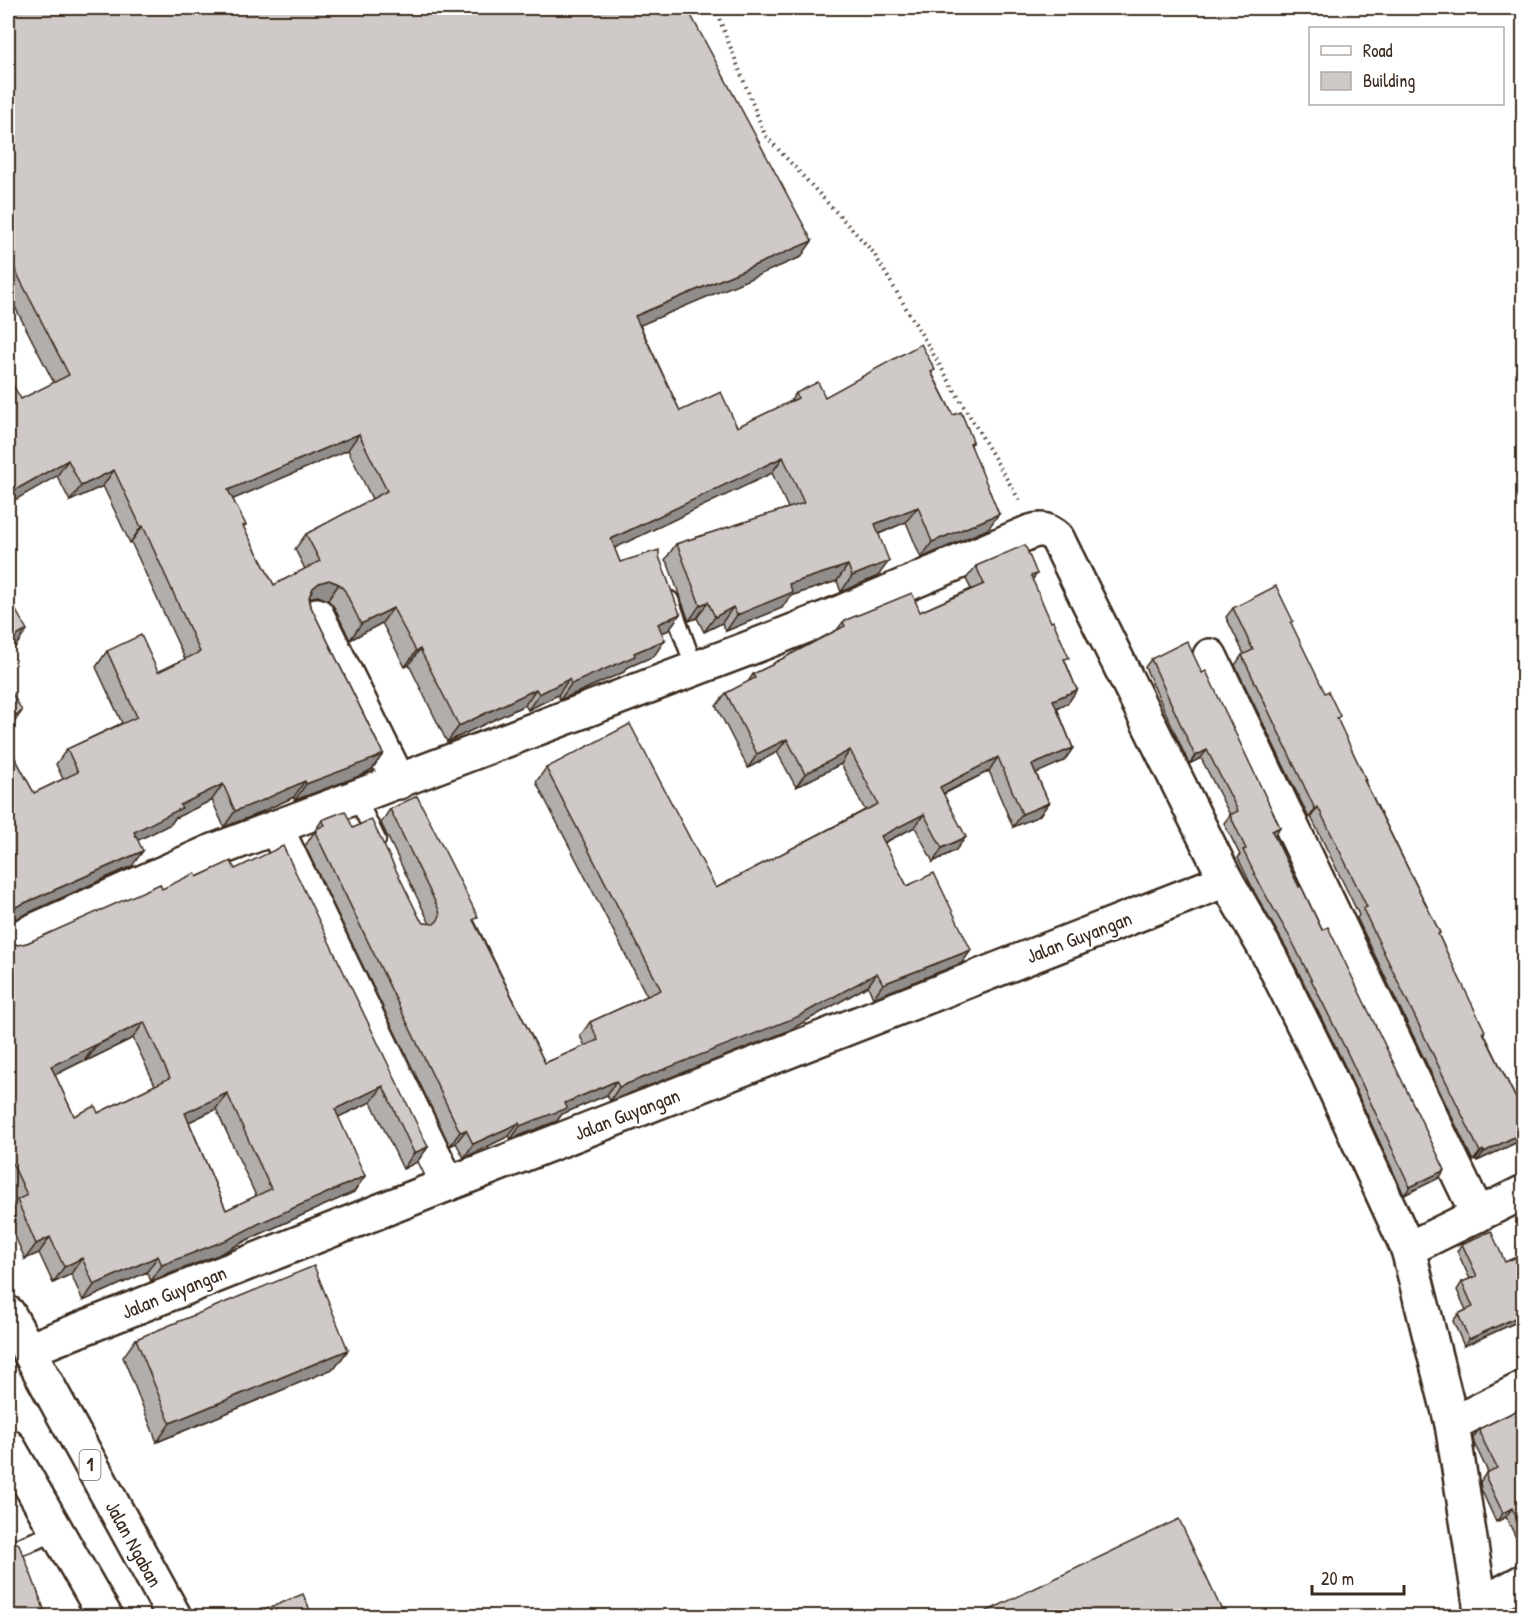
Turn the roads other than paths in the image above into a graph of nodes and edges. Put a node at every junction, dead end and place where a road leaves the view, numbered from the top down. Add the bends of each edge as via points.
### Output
1 (665, 588) edge
2 (317, 615) edge
3 (1210, 656) dead end
4 (695, 669) junction
5 (399, 782) junction
6 (357, 798) junction
7 (276, 828) junction
8 (383, 853) edge
9 (1226, 880) junction
10 (8, 942) edge
11 (448, 1184) junction
12 (1524, 1192) edge
13 (1478, 1215) junction
14 (1408, 1248) junction
15 (8, 1313) edge
16 (28, 1350) junction
17 (1524, 1388) edge
18 (1452, 1424) junction
19 (8, 1446) edge
20 (58, 1532) junction
21 (8, 1551) edge
22 (1524, 1581) edge
23 (1481, 1611) edge
24 (105, 1617) edge
25 (174, 1617) edge

1 - 4 lane
2 - 5 main road
3 - 13 main road
4 - 5 main road
4 - 9 main road via 1037,529 1046,530 1057,538
5 - 6 main road
6 - 7 main road
6 - 8 lane
7 - 10 main road
7 - 11 main road
9 - 11 main road, Jalan Guyangan
9 - 14 main road via 1270,957 1326,1070
11 - 16 main road, Jalan Guyangan
12 - 13 main road
13 - 14 main road
14 - 18 main road
15 - 16 main road, Jalan Ngaban / 1
16 - 25 main road, Jalan Ngaban / 1
17 - 18 main road
18 - 23 main road
19 - 20 main road
20 - 21 lane
20 - 24 main road
22 - 23 main road

